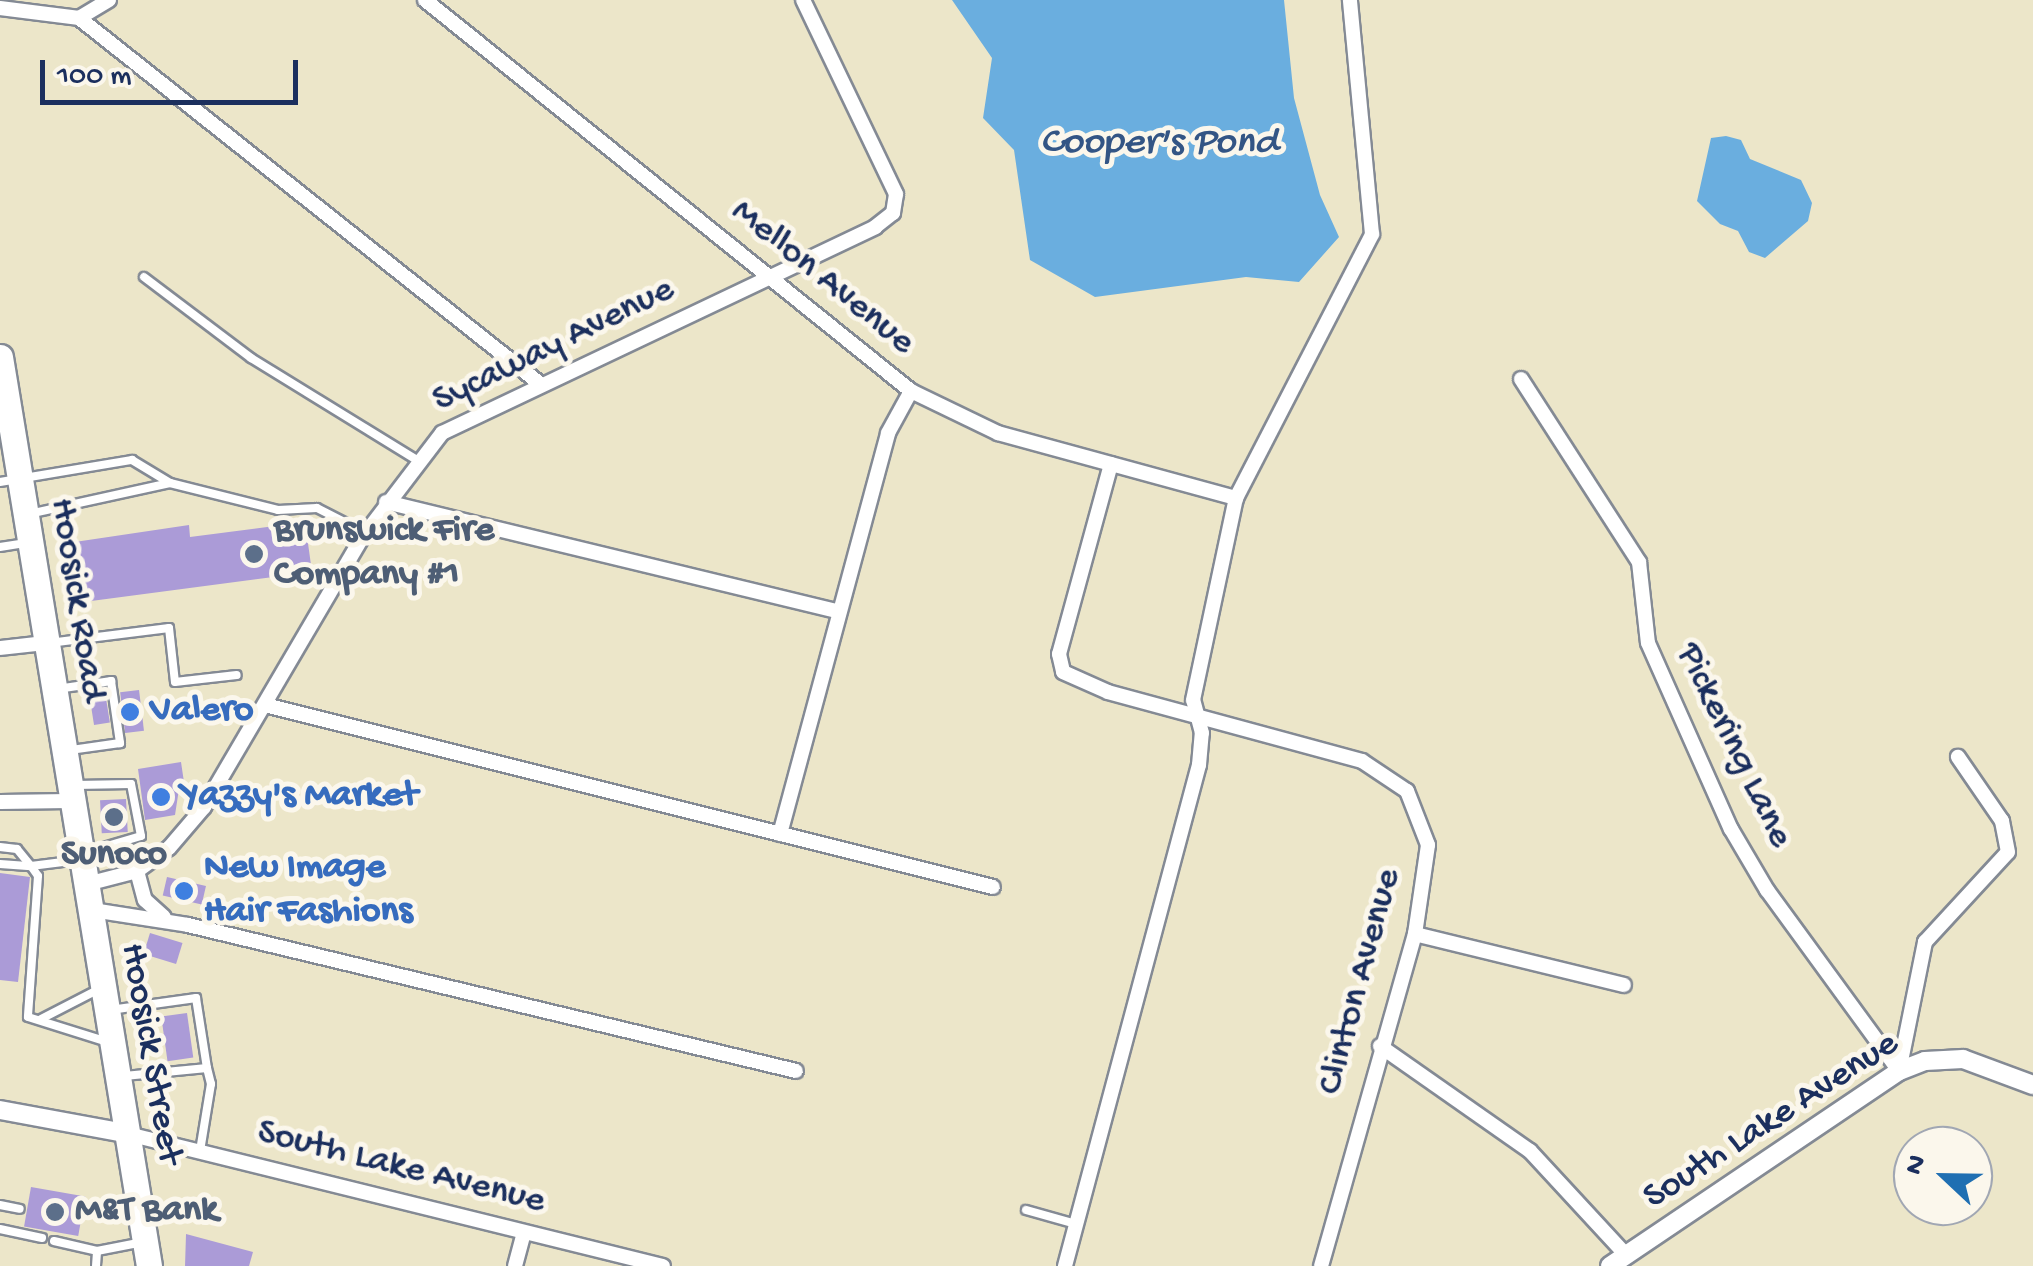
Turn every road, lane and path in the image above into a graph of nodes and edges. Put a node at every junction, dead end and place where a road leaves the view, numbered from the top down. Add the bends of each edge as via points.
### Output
1 (109, 0) edge
2 (425, 0) edge
3 (802, 0) edge
4 (1350, 0) edge
5 (0, 8) edge
6 (79, 18) junction
7 (144, 277) dead end
8 (770, 278) junction
9 (0, 357) edge
10 (1521, 379) dead end
11 (539, 383) junction
12 (911, 392) junction
13 (6, 436) edge
14 (417, 460) junction
15 (1110, 464) junction
16 (10, 480) edge
17 (170, 483) junction
18 (1236, 498) junction
19 (386, 502) junction
20 (25, 515) junction
21 (366, 533) junction
22 (29, 543) junction
23 (0, 547) edge
24 (839, 612) junction
25 (44, 643) junction
26 (0, 648) edge
27 (237, 675) dead end
28 (52, 690) junction
29 (268, 706) junction
30 (1197, 715) junction
31 (62, 752) junction
32 (1958, 757) dead end
33 (68, 794) junction
34 (0, 802) edge
35 (780, 834) junction
36 (141, 836) junction
37 (0, 847) edge
38 (158, 856) junction
39 (0, 864) edge
40 (32, 866) junction
41 (137, 871) junction
42 (81, 877) junction
43 (993, 887) dead end
44 (188, 925) junction
45 (1416, 934) junction
46 (1624, 985) dead end
47 (101, 1000) junction
48 (40, 1020) junction
49 (108, 1042) junction
50 (1380, 1046) junction
51 (207, 1068) junction
52 (796, 1071) dead end
53 (1899, 1071) junction
54 (114, 1078) junction
55 (2033, 1085) edge
56 (0, 1110) edge
57 (124, 1132) junction
58 (200, 1152) junction
59 (0, 1205) edge
60 (20, 1209) dead end
61 (1026, 1210) dead end
62 (1076, 1224) junction
63 (0, 1228) edge
64 (524, 1232) junction
65 (42, 1238) dead end
66 (54, 1241) dead end
67 (96, 1251) junction
68 (146, 1254) edge
69 (1618, 1261) edge
70 (96, 1266) edge
71 (515, 1266) edge
72 (663, 1266) edge
73 (1065, 1266) edge
74 (1322, 1266) edge

1 - 6 street
2 - 8 street, Mellon Avenue
3 - 8 street, Sycaway Avenue via 897,204 876,227
4 - 18 street via 1372,234
5 - 6 street
6 - 11 street
7 - 14 lane via 251,358
8 - 11 street, Sycaway Avenue
8 - 12 street, Mellon Avenue
9 - 13 highway, Hoosick Road
10 - 53 street, Pickering Lane via 1639,562 1648,643 1731,830
11 - 14 street, Sycaway Avenue via 442,433
12 - 15 street, Mellon Avenue via 968,422
12 - 24 street via 888,433
13 - 16 highway, Hoosick Road
14 - 19 street, Sycaway Avenue
15 - 18 street, Mellon Avenue
15 - 30 street, Clinton Avenue via 1058,664 1069,676 1108,692
16 - 17 lane via 132,460
16 - 20 highway, Hoosick Road
17 - 20 lane
17 - 21 lane via 278,510 317,508
18 - 30 street via 1200,655
19 - 21 street, Sycaway Avenue
19 - 24 street
20 - 22 highway, Hoosick Road
21 - 29 street, Sycaway Avenue
22 - 23 lane
22 - 25 highway, Hoosick Road
24 - 35 street
25 - 26 street
25 - 27 lane via 169,628 175,682
25 - 28 highway, Hoosick Road
28 - 31 highway, Hoosick Road
28 - 31 lane via 111,681 120,742
29 - 35 street
29 - 38 street, Sycaway Avenue via 204,807
30 - 45 street, Clinton Avenue via 1289,737 1396,780 1417,807 1428,845
30 - 62 street via 1200,765
31 - 33 highway, Hoosick Road
32 - 53 street via 2002,821 2008,852 1925,942
33 - 34 street
33 - 36 lane via 131,784
33 - 42 highway, Hoosick Road
35 - 43 street
36 - 38 lane
36 - 42 lane
37 - 40 lane via 18,849
38 - 41 street, Sycaway Avenue
39 - 40 lane
40 - 42 lane
40 - 48 lane via 38,876 28,1017
41 - 42 street, Sycaway Avenue
41 - 44 street via 156,914
42 - 44 street
42 - 47 highway, Hoosick Street
44 - 52 street
45 - 46 street
45 - 50 street, Clinton Avenue
47 - 48 lane
47 - 49 highway, Hoosick Street
47 - 51 lane via 196,998
48 - 49 lane
49 - 54 highway, Hoosick Street
50 - 69 street via 1530,1151
50 - 74 street, Clinton Avenue
51 - 54 lane
51 - 58 lane via 211,1084
53 - 55 street, South Lake Avenue via 1925,1061 1963,1059
53 - 69 street, South Lake Avenue
54 - 57 highway, Hoosick Street
56 - 57 street
57 - 58 street, South Lake Avenue
57 - 68 highway, Hoosick Street
58 - 64 street, South Lake Avenue
59 - 60 lane
61 - 62 lane
62 - 73 street
63 - 65 lane
64 - 71 street
64 - 72 street, South Lake Avenue
66 - 67 lane
67 - 68 lane
67 - 70 lane

